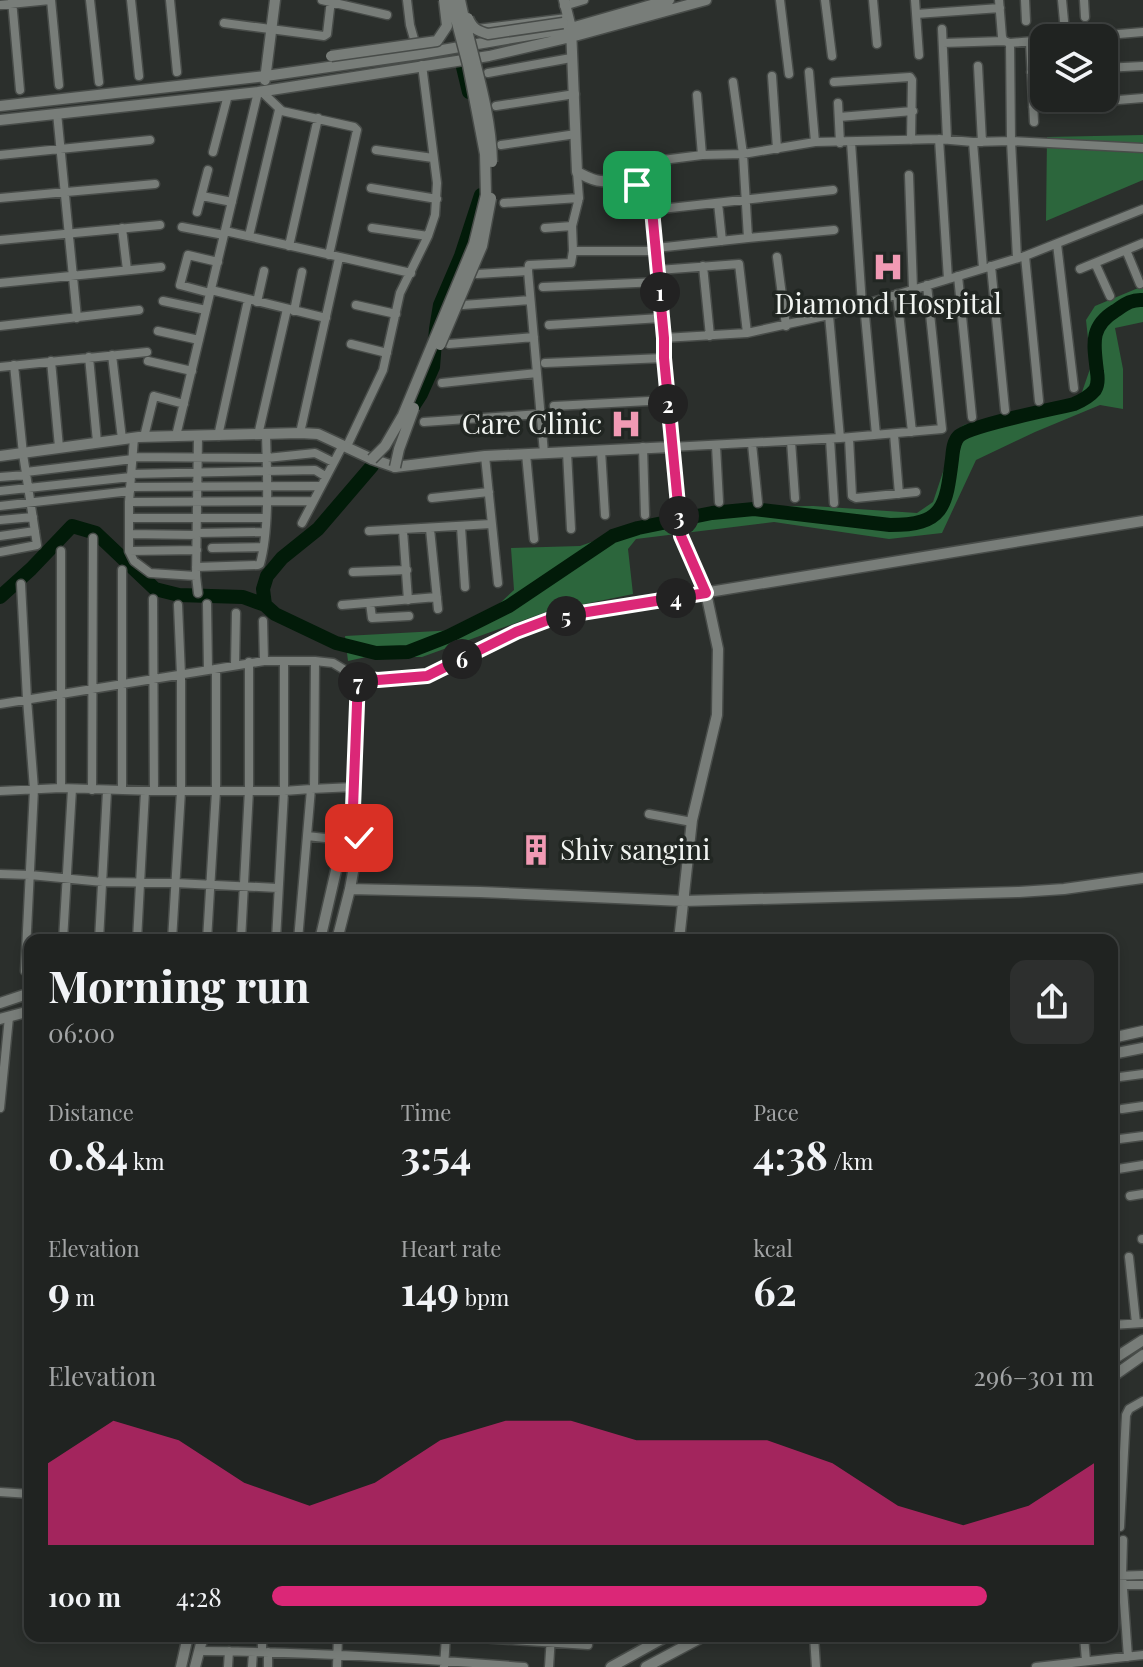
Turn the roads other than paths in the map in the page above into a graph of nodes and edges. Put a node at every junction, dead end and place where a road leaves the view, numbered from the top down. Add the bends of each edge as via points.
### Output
1 (51, 0) edge
2 (90, 0) edge
3 (131, 0) edge
4 (170, 0) edge
5 (275, 0) edge
6 (328, 0) edge
7 (407, 0) edge
8 (444, 0) edge
9 (451, 0) edge
10 (462, 0) edge
11 (584, 0) edge
12 (669, 0) edge
13 (706, 0) edge
14 (780, 0) edge
15 (825, 0) edge
16 (873, 0) edge
17 (915, 0) edge
18 (1025, 0) edge
19 (1062, 0) edge
20 (1084, 0) edge
21 (12, 2) edge
22 (564, 3) edge
23 (1000, 4) edge
24 (0, 5) edge
25 (916, 14) junction
26 (387, 15) dead end
27 (1085, 17) dead end
28 (1026, 21) dead end
29 (1064, 21) dead end
30 (224, 23) dead end
31 (568, 26) junction
32 (475, 29) dead end
33 (942, 29) dead end
34 (272, 30) junction
35 (1143, 32) edge
36 (1118, 34) edge
37 (1007, 42) junction
38 (1030, 42) edge
39 (943, 43) junction
40 (877, 44) dead end
41 (419, 54) junction
42 (919, 55) dead end
43 (832, 56) dead end
44 (571, 58) junction
45 (422, 65) junction
46 (978, 66) dead end
47 (1143, 66) edge
48 (1118, 67) edge
49 (313, 69) junction
50 (177, 72) dead end
51 (809, 72) dead end
52 (488, 73) dead end
53 (789, 74) dead end
54 (139, 76) dead end
55 (266, 76) junction
56 (772, 76) dead end
57 (99, 82) dead end
58 (733, 82) dead end
59 (834, 82) dead end
60 (59, 85) dead end
61 (20, 90) dead end
62 (261, 91) junction
63 (575, 94) junction
64 (228, 95) junction
65 (697, 95) dead end
66 (1143, 98) edge
67 (1118, 100) edge
68 (30, 102) junction
69 (838, 103) dead end
70 (0, 106) edge
71 (496, 106) dead end
72 (279, 110) junction
73 (913, 111) junction
74 (1033, 112) edge
75 (57, 113) junction
76 (31, 116) junction
77 (839, 117) junction
78 (318, 118) junction
79 (0, 120) edge
80 (1034, 122) dead end
81 (576, 134) junction
82 (943, 139) junction
83 (150, 140) dead end
84 (911, 140) junction
85 (1011, 141) junction
86 (815, 142) junction
87 (851, 142) junction
88 (978, 142) junction
89 (840, 143) junction
90 (501, 145) dead end
91 (1143, 148) edge
92 (60, 149) junction
93 (777, 149) junction
94 (376, 150) dead end
95 (213, 152) dead end
96 (743, 154) junction
97 (0, 155) edge
98 (702, 155) junction
99 (433, 158) junction
100 (208, 170) dead end
101 (577, 172) junction
102 (909, 175) dead end
103 (155, 184) dead end
104 (637, 185) junction
105 (371, 188) dead end
106 (833, 190) dead end
107 (64, 192) junction
108 (202, 196) junction
109 (0, 198) edge
110 (579, 198) junction
111 (437, 199) junction
112 (745, 200) junction
113 (232, 202) junction
114 (504, 203) dead end
115 (718, 203) junction
116 (1143, 209) edge
117 (652, 210) junction
118 (197, 212) dead end
119 (160, 225) dead end
120 (572, 226) junction
121 (182, 227) dead end
122 (122, 228) junction
123 (372, 228) dead end
124 (545, 228) dead end
125 (834, 230) dead end
126 (224, 233) junction
127 (68, 234) junction
128 (249, 236) junction
129 (428, 236) junction
130 (748, 238) junction
131 (0, 240) edge
132 (722, 241) junction
133 (1143, 243) edge
134 (1057, 244) junction
135 (289, 246) junction
136 (656, 250) junction
137 (1126, 250) junction
138 (573, 251) junction
139 (329, 255) junction
140 (777, 257) dead end
141 (1021, 257) junction
142 (339, 258) junction
143 (218, 262) junction
144 (1095, 263) junction
145 (703, 266) junction
146 (161, 267) dead end
147 (987, 267) junction
148 (1080, 269) dead end
149 (127, 270) junction
150 (264, 271) dead end
151 (528, 271) junction
152 (302, 272) dead end
153 (411, 273) junction
154 (477, 274) dead end
155 (72, 275) junction
156 (659, 276) junction
157 (958, 276) junction
158 (948, 279) junction
159 (0, 283) edge
160 (1140, 284) dead end
161 (927, 285) junction
162 (543, 287) dead end
163 (913, 289) junction
164 (211, 292) junction
165 (897, 294) junction
166 (1110, 296) dead end
167 (530, 300) junction
168 (163, 301) dead end
169 (253, 301) junction
170 (356, 305) dead end
171 (463, 305) dead end
172 (863, 305) junction
173 (139, 310) dead end
174 (206, 310) junction
175 (290, 310) junction
176 (396, 314) junction
177 (829, 315) junction
178 (77, 318) junction
179 (326, 318) junction
180 (661, 318) junction
181 (549, 325) dead end
182 (0, 326) edge
183 (786, 326) junction
184 (158, 331) dead end
185 (747, 333) junction
186 (710, 336) junction
187 (534, 337) junction
188 (664, 338) junction
189 (199, 340) junction
190 (351, 344) dead end
191 (449, 344) dead end
192 (387, 353) junction
193 (112, 355) junction
194 (89, 357) junction
195 (664, 358) junction
196 (51, 361) junction
197 (545, 363) dead end
198 (14, 365) junction
199 (0, 367) edge
200 (192, 371) junction
201 (537, 373) junction
202 (442, 383) dead end
203 (1074, 388) dead end
204 (668, 400) junction
205 (1039, 401) dead end
206 (184, 404) junction
207 (554, 406) dead end
208 (1005, 410) dead end
209 (540, 414) junction
210 (972, 417) dead end
211 (424, 422) dead end
212 (912, 432) junction
213 (300, 433) junction
214 (894, 434) junction
215 (262, 435) junction
216 (876, 435) junction
217 (176, 436) junction
218 (198, 436) junction
219 (218, 436) junction
220 (139, 437) junction
221 (845, 438) junction
222 (122, 439) junction
223 (830, 439) junction
224 (791, 441) junction
225 (97, 442) junction
226 (752, 444) junction
227 (345, 446) junction
228 (716, 446) junction
229 (59, 447) junction
230 (643, 447) junction
231 (671, 447) junction
232 (601, 450) junction
233 (567, 452) junction
234 (544, 453) junction
235 (23, 454) junction
236 (526, 454) junction
237 (0, 456) edge
238 (485, 456) junction
239 (133, 458) junction
240 (198, 458) junction
241 (267, 458) junction
242 (372, 459) junction
243 (333, 462) junction
244 (395, 467) junction
245 (198, 471) junction
246 (267, 471) junction
247 (26, 474) junction
248 (325, 476) junction
249 (0, 477) edge
250 (130, 482) junction
251 (266, 485) junction
252 (198, 486) junction
253 (319, 486) junction
254 (28, 488) junction
255 (0, 491) edge
256 (489, 492) junction
257 (916, 492) dead end
258 (899, 494) junction
259 (432, 498) dead end
260 (795, 498) dead end
261 (266, 501) junction
262 (312, 501) junction
263 (129, 502) junction
264 (719, 502) dead end
265 (31, 503) junction
266 (198, 503) junction
267 (758, 503) dead end
268 (834, 503) dead end
269 (0, 506) edge
270 (605, 515) dead end
271 (645, 515) dead end
272 (33, 517) junction
273 (197, 517) junction
274 (129, 518) junction
275 (265, 518) junction
276 (0, 520) edge
277 (1143, 521) edge
278 (302, 523) dead end
279 (491, 524) junction
280 (461, 527) junction
281 (430, 529) junction
282 (571, 529) dead end
283 (403, 530) junction
284 (35, 531) junction
285 (369, 531) dead end
286 (264, 532) junction
287 (129, 534) junction
288 (197, 534) junction
289 (0, 536) edge
290 (93, 538) dead end
291 (534, 539) dead end
292 (263, 547) junction
293 (212, 548) dead end
294 (197, 550) junction
295 (61, 551) dead end
296 (129, 551) junction
297 (0, 552) edge
298 (122, 570) dead end
299 (407, 570) junction
300 (196, 572) junction
301 (353, 572) dead end
302 (498, 583) dead end
303 (21, 584) dead end
304 (465, 587) dead end
305 (198, 593) dead end
306 (706, 593) junction
307 (437, 597) junction
308 (153, 599) dead end
309 (408, 600) junction
310 (370, 603) junction
311 (207, 604) dead end
312 (178, 605) dead end
313 (342, 605) dead end
314 (438, 609) dead end
315 (236, 613) dead end
316 (409, 616) dead end
317 (263, 621) dead end
318 (264, 661) junction
319 (284, 661) junction
320 (315, 661) junction
321 (249, 662) junction
322 (235, 665) junction
323 (212, 670) junction
324 (181, 675) junction
325 (358, 678) junction
326 (153, 679) junction
327 (122, 684) junction
328 (92, 689) junction
329 (62, 693) junction
330 (27, 699) junction
331 (0, 704) edge
332 (354, 787) junction
333 (61, 788) junction
334 (34, 789) junction
335 (72, 789) junction
336 (312, 789) junction
337 (92, 790) junction
338 (122, 790) junction
339 (249, 790) junction
340 (0, 791) edge
341 (107, 791) junction
342 (149, 791) junction
343 (181, 791) junction
344 (216, 791) junction
345 (284, 791) junction
346 (353, 808) junction
347 (649, 814) dead end
348 (692, 822) junction
349 (307, 836) junction
350 (343, 840) junction
351 (0, 874) edge
352 (30, 875) junction
353 (1143, 878) edge
354 (67, 879) junction
355 (103, 882) junction
356 (140, 883) junction
357 (175, 883) junction
358 (209, 884) junction
359 (243, 887) junction
360 (278, 888) junction
361 (350, 889) junction
362 (683, 901) junction
363 (27, 934) edge
364 (63, 934) edge
365 (99, 934) edge
366 (137, 934) edge
367 (172, 934) edge
368 (207, 934) edge
369 (241, 934) edge
370 (276, 934) edge
371 (299, 934) edge
372 (321, 934) edge
373 (339, 934) edge
374 (680, 934) edge
375 (24, 995) edge
376 (0, 1003) edge
377 (24, 1013) edge
378 (4, 1018) edge
379 (1143, 1031) edge
380 (1118, 1037) edge
381 (1143, 1048) edge
382 (1118, 1053) edge
383 (1143, 1074) edge
384 (1118, 1077) edge
385 (1143, 1106) edge
386 (0, 1108) edge
387 (1122, 1109) dead end
388 (1143, 1136) edge
389 (1118, 1139) edge
390 (1143, 1165) edge
391 (1118, 1169) dead end
392 (1143, 1194) edge
393 (1130, 1196) dead end
394 (1129, 1257) dead end
395 (1140, 1323) edge
396 (1118, 1325) edge
397 (1143, 1340) edge
398 (1143, 1355) edge
399 (1118, 1356) edge
400 (1118, 1373) edge
401 (1143, 1401) edge
402 (0, 1492) edge
403 (24, 1494) edge
404 (1120, 1527) dead end
405 (1123, 1540) dead end
406 (1143, 1575) edge
407 (1118, 1578) edge
408 (1122, 1580) junction
409 (1143, 1585) edge
410 (187, 1642) edge
411 (202, 1642) edge
412 (262, 1642) edge
413 (338, 1642) edge
414 (447, 1642) edge
415 (551, 1642) edge
416 (566, 1642) edge
417 (656, 1642) edge
418 (693, 1642) edge
419 (814, 1642) edge
420 (1084, 1642) edge
421 (588, 1645) dead end
422 (200, 1651) junction
423 (229, 1651) junction
424 (261, 1652) junction
425 (337, 1655) junction
426 (1143, 1655) edge
427 (1128, 1657) junction
428 (1086, 1661) junction
429 (444, 1664) edge
430 (181, 1667) edge
431 (195, 1667) edge
432 (228, 1667) edge
433 (252, 1667) edge
434 (268, 1667) edge
435 (337, 1667) edge
436 (524, 1667) edge
437 (549, 1667) edge
438 (611, 1667) edge
439 (646, 1667) edge
440 (816, 1667) edge
441 (1036, 1667) edge

1 - 21 street
1 - 60 street
2 - 57 street
3 - 54 street
4 - 50 street
5 - 34 street
6 - 26 street
6 - 34 street via 326,35
7 - 41 street
8 - 49 street, bridge via 447,26 437,41 331,56
9 - 242 street, bridge via 485,154 486,195 474,244 403,415
10 - 31 street, bridge via 472,27 488,34
10 - 244 street, bridge via 492,148 492,191 482,246 411,415
11 - 22 street
12 - 31 street
13 - 31 street
14 - 53 street
15 - 43 street
16 - 40 street
17 - 25 street
18 - 28 street
19 - 29 street
20 - 27 street
21 - 24 street
21 - 61 street
22 - 31 street
23 - 25 street
23 - 37 street via 1002,37
25 - 42 street
30 - 34 street
31 - 32 street
31 - 41 street
31 - 44 street
31 - 45 street via 489,56
33 - 39 street
34 - 55 street
35 - 36 street
37 - 38 street
37 - 39 street
37 - 85 street
39 - 82 street
41 - 49 street
44 - 52 street
44 - 63 street
45 - 62 street
45 - 99 street
46 - 88 street
47 - 48 street
49 - 55 street
51 - 86 street
55 - 62 street
55 - 68 street
56 - 93 street
58 - 96 street
59 - 73 street via 910,77
62 - 64 street
62 - 72 street
62 - 113 street
63 - 71 street
63 - 81 street
64 - 75 street
64 - 95 street
65 - 98 street
66 - 67 street
68 - 70 street
68 - 76 street
69 - 77 street
72 - 78 street
72 - 128 street
73 - 77 street
73 - 84 street
74 - 80 street
75 - 76 street
75 - 92 street
76 - 79 street
77 - 89 street
78 - 135 street
78 - 139 street via 357,130
81 - 90 street
81 - 101 street
82 - 84 street
82 - 88 street
82 - 158 street
83 - 92 street
84 - 87 street
85 - 88 street
85 - 91 street
85 - 141 street
86 - 89 street
86 - 93 street
87 - 89 street
87 - 172 street
88 - 147 street
92 - 97 street
92 - 107 street
93 - 96 street
94 - 99 street
96 - 98 street
96 - 112 street
98 - 104 street via 647,162
99 - 111 street
100 - 108 street
101 - 104 street via 598,182
101 - 110 street
102 - 163 street
103 - 107 street
104 - 117 street
105 - 111 street
106 - 112 street
107 - 109 street
107 - 127 street
108 - 113 street
108 - 118 street
110 - 114 street
110 - 120 street
111 - 129 street
112 - 115 street
112 - 130 street
113 - 126 street
115 - 117 street
115 - 132 street
116 - 134 street
117 - 136 street
119 - 122 street
120 - 124 street
120 - 138 street
121 - 126 street
122 - 127 street
122 - 149 street
123 - 129 street
125 - 130 street
126 - 128 street
126 - 143 street
127 - 131 street
127 - 155 street
128 - 135 street
129 - 153 street
130 - 132 street
132 - 136 street
133 - 137 street
134 - 141 street
134 - 203 street
135 - 139 street
136 - 138 street
136 - 156 street
137 - 144 street
137 - 160 street
138 - 151 street via 571,263 529,265
139 - 142 street
140 - 183 street
141 - 147 street
141 - 205 street
142 - 153 street
142 - 179 street
143 - 164 street
143 - 164 street via 188,255 180,285
144 - 148 street
144 - 166 street
145 - 156 street
145 - 185 street via 740,265
145 - 186 street
146 - 149 street
147 - 157 street
147 - 208 street
149 - 155 street
150 - 169 street
151 - 154 street
151 - 167 street
152 - 175 street
153 - 176 street
155 - 159 street
155 - 178 street
156 - 162 street
156 - 180 street
157 - 158 street
157 - 210 street
158 - 161 street
161 - 163 street
161 - 212 street via 942,428
163 - 165 street
164 - 169 street
164 - 174 street
165 - 172 street
165 - 212 street
167 - 171 street
167 - 187 street
168 - 174 street
169 - 175 street
169 - 219 street
170 - 176 street
172 - 177 street
172 - 216 street
173 - 178 street
174 - 189 street
175 - 179 street
175 - 215 street
176 - 192 street
177 - 183 street
177 - 221 street
178 - 182 street
179 - 213 street
180 - 181 street
180 - 188 street
183 - 185 street
184 - 189 street
185 - 186 street
186 - 188 street
187 - 191 street
187 - 201 street
188 - 195 street
189 - 200 street
190 - 192 street
192 - 227 street
193 - 194 street
193 - 200 street via 148,356
193 - 222 street
194 - 196 street
194 - 225 street
195 - 197 street
195 - 204 street
196 - 198 street
196 - 229 street
198 - 199 street
198 - 235 street
200 - 206 street
201 - 202 street
201 - 209 street
204 - 207 street
204 - 231 street
206 - 217 street
206 - 220 street via 154,396
209 - 211 street
209 - 234 street
212 - 214 street
213 - 215 street
213 - 227 street via 318,434
214 - 216 street
214 - 258 street
215 - 219 street
215 - 241 street
216 - 221 street
217 - 218 street
217 - 220 street
218 - 219 street
218 - 240 street
220 - 222 street
220 - 239 street
221 - 223 street
221 - 258 street via 852,496
222 - 225 street
223 - 224 street
223 - 268 street
224 - 226 street
224 - 260 street
225 - 229 street
226 - 228 street
226 - 267 street
227 - 242 street
227 - 243 street
228 - 231 street
228 - 264 street
229 - 235 street
230 - 231 street
230 - 232 street
230 - 271 street
231 - 306 street via 681,536
232 - 233 street
232 - 270 street
233 - 234 street
233 - 282 street
234 - 236 street
235 - 237 street
235 - 247 street
236 - 238 street
236 - 291 street
238 - 244 street
238 - 256 street
239 - 240 street
239 - 247 street
239 - 250 street
240 - 241 street
240 - 245 street
241 - 243 street via 315,453
241 - 246 street
242 - 244 street
243 - 248 street
245 - 246 street
245 - 250 street
245 - 252 street
246 - 248 street via 315,470
246 - 251 street
247 - 249 street
247 - 254 street
248 - 253 street
250 - 252 street
250 - 254 street
250 - 263 street
250 - 265 street
251 - 252 street
251 - 253 street
251 - 261 street
252 - 266 street
253 - 262 street
254 - 255 street
254 - 265 street
256 - 259 street
256 - 279 street
257 - 258 street
261 - 262 street
261 - 266 street
261 - 275 street
262 - 278 street
263 - 266 street
263 - 274 street
265 - 269 street
265 - 272 street
266 - 273 street
272 - 276 street
272 - 284 street
273 - 274 street
273 - 275 street
273 - 288 street
274 - 287 street
275 - 286 street
277 - 306 street
279 - 280 street
279 - 302 street
280 - 281 street
280 - 304 street
281 - 283 street
281 - 307 street
283 - 285 street
283 - 299 street
284 - 289 street
284 - 297 street via 37,546
286 - 288 street
286 - 292 street
287 - 288 street
287 - 296 street
288 - 294 street
290 - 328 street
292 - 293 street
292 - 300 street via 258,565
294 - 296 street
294 - 300 street
295 - 329 street
296 - 300 street via 150,573
298 - 327 street
299 - 301 street
299 - 309 street
300 - 305 street
303 - 330 street
306 - 325 street via 556,617 427,676
306 - 348 street via 718,649 717,715
307 - 309 street
307 - 314 street
308 - 326 street
309 - 310 street
310 - 313 street
310 - 316 street via 372,618
311 - 323 street
312 - 324 street
315 - 322 street
317 - 318 street
318 - 319 street
318 - 321 street
319 - 320 street
319 - 345 street
320 - 325 street via 341,666
320 - 336 street
321 - 322 street
321 - 339 street
322 - 323 street
323 - 324 street
323 - 344 street
324 - 326 street
324 - 343 street
325 - 332 street
326 - 327 street
326 - 342 street
327 - 328 street
327 - 338 street
328 - 329 street
328 - 337 street
329 - 330 street
329 - 333 street
330 - 331 street
330 - 334 street
332 - 336 street
332 - 346 street
333 - 334 street
333 - 335 street
334 - 340 street
334 - 352 street
335 - 337 street
335 - 354 street
336 - 345 street
336 - 349 street
337 - 341 street
338 - 341 street
338 - 342 street
339 - 344 street
339 - 345 street
339 - 359 street
341 - 355 street
342 - 343 street
342 - 356 street
343 - 344 street
343 - 357 street
344 - 358 street
345 - 360 street
346 - 350 street
346 - 361 street via 359,838
347 - 348 street
348 - 362 street
349 - 350 street
349 - 371 street
350 - 372 street
351 - 352 street
352 - 354 street
352 - 363 street
353 - 362 street via 1036,892
354 - 355 street
354 - 364 street
355 - 356 street
355 - 365 street
356 - 357 street
356 - 366 street
357 - 358 street
357 - 367 street
358 - 359 street
358 - 368 street
359 - 360 street
359 - 369 street
360 - 370 street
361 - 362 street
361 - 373 street
362 - 374 street
375 - 376 street
377 - 378 street
378 - 386 street
379 - 380 street
381 - 382 street
383 - 384 street
385 - 387 street
388 - 389 street
390 - 391 street
392 - 393 street
394 - 395 street
395 - 396 street
397 - 399 street
398 - 400 street
401 - 404 street via 1126,1415
402 - 403 street
405 - 408 street
406 - 408 street
407 - 408 street
408 - 409 street
408 - 427 street
410 - 430 street
411 - 422 street
412 - 424 street
413 - 425 street
414 - 429 street
415 - 437 street
416 - 421 street
417 - 438 street
418 - 439 street
419 - 440 street
420 - 428 street
422 - 423 street
422 - 431 street
423 - 424 street
423 - 432 street
424 - 425 street
424 - 433 street
424 - 434 street
425 - 429 street
425 - 435 street
426 - 427 street
427 - 428 street
428 - 441 street
429 - 436 street

